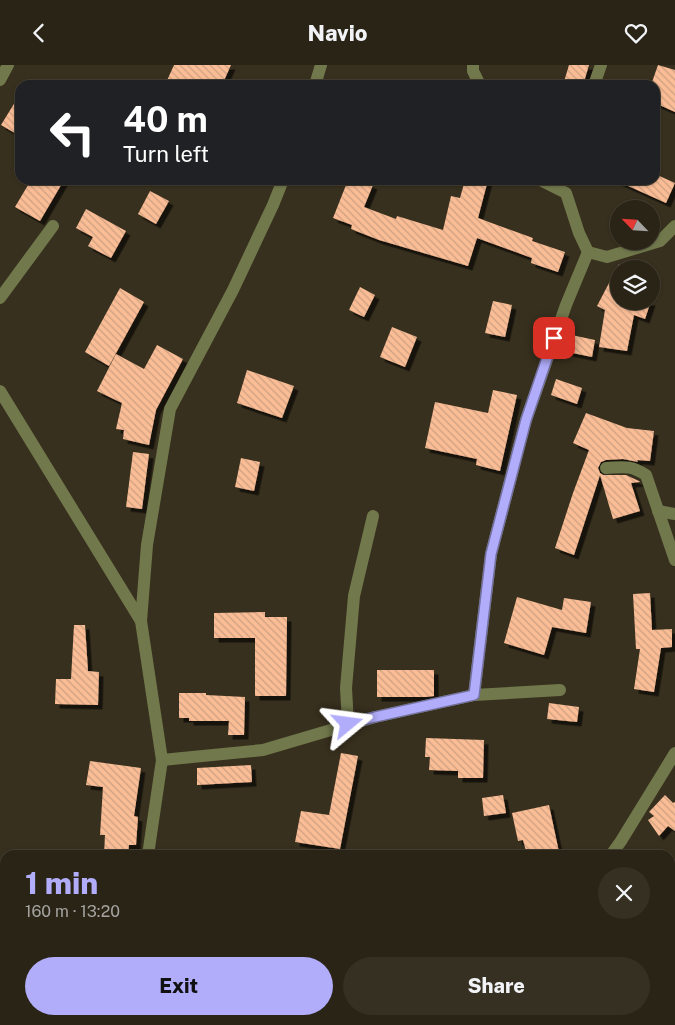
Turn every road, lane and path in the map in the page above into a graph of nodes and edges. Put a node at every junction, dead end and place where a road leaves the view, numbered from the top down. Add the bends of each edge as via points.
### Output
1 (8, 65) edge
2 (321, 65) edge
3 (473, 65) edge
4 (601, 65) edge
5 (0, 80) edge
6 (316, 80) edge
7 (478, 80) edge
8 (596, 80) edge
9 (281, 185) edge
10 (566, 186) edge
11 (53, 225) dead end
12 (675, 226) edge
13 (588, 252) junction
14 (0, 298) edge
15 (0, 391) edge
16 (606, 468) dead end
17 (658, 511) junction
18 (675, 514) edge
19 (373, 516) dead end
20 (675, 560) edge
21 (141, 621) junction
22 (560, 690) dead end
23 (474, 695) junction
24 (348, 724) junction
25 (675, 753) edge
26 (162, 760) junction
27 (149, 850) edge
28 (615, 850) edge

1 - 5 street
2 - 6 street
3 - 7 street
4 - 8 street
9 - 21 street via 233,290 170,409 147,545
10 - 13 street via 579,233
11 - 14 street
12 - 13 street via 660,241 607,257
13 - 23 street via 526,420 498,526 491,554
15 - 21 street
16 - 17 street via 625,467 646,475
17 - 18 street
17 - 20 street
19 - 24 street via 354,596 346,688
21 - 26 street
22 - 23 street
23 - 24 street
24 - 26 street via 263,750
25 - 28 street
26 - 27 street

